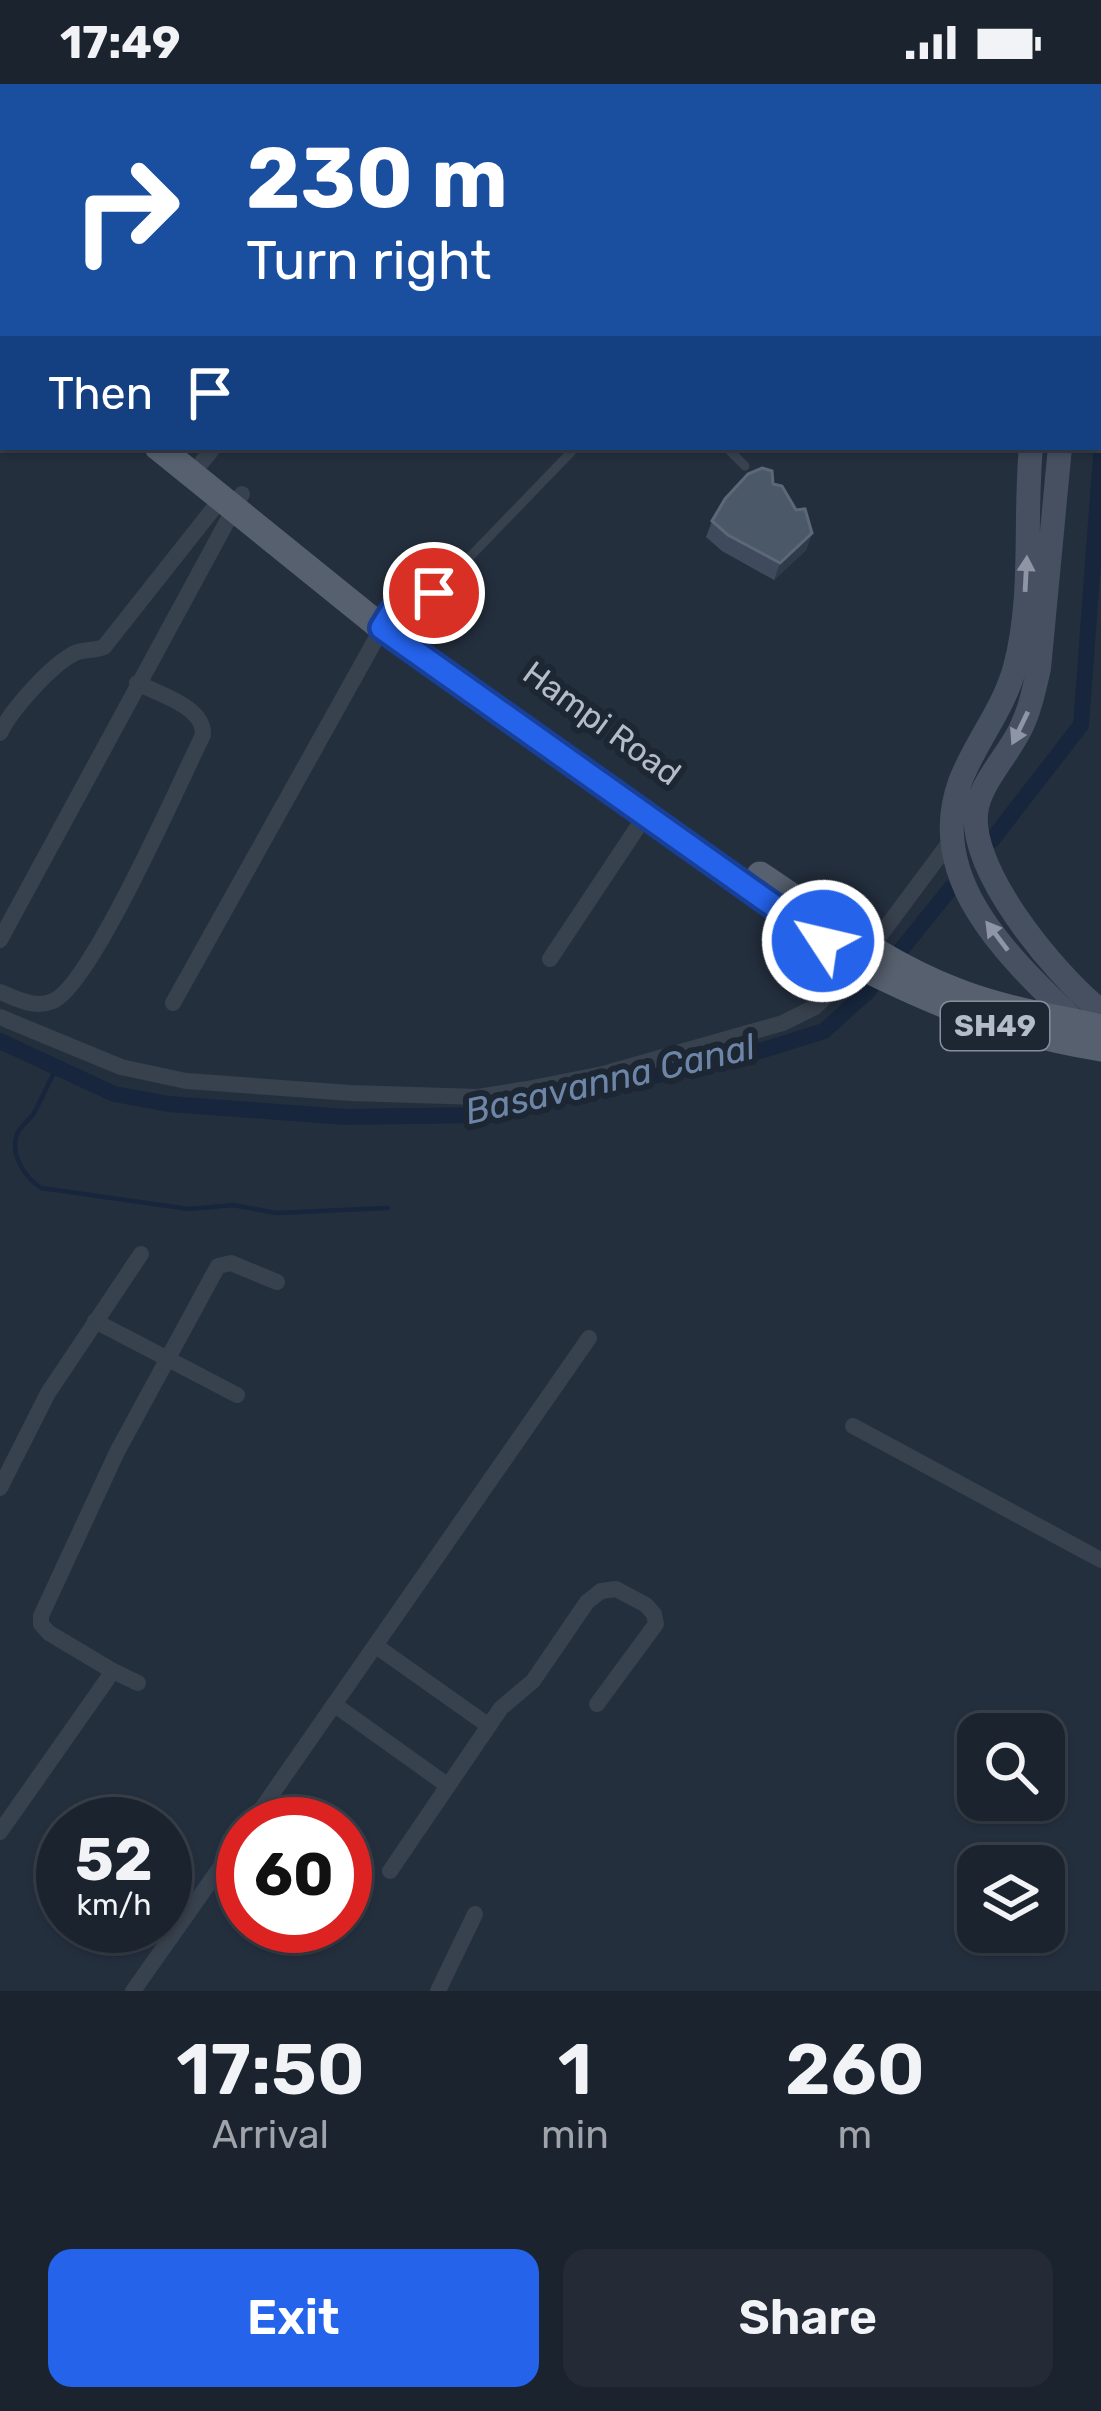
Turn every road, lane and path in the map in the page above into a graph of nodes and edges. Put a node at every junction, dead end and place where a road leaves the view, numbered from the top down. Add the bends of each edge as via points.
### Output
1 (162, 450) edge
2 (573, 450) edge
3 (729, 450) edge
4 (1031, 450) edge
5 (1060, 450) edge
6 (200, 452) edge
7 (745, 466) dead end
8 (233, 501) junction
9 (393, 621) junction
10 (137, 683) junction
11 (0, 733) edge
12 (649, 811) junction
13 (950, 843) junction
14 (0, 940) edge
15 (550, 959) dead end
16 (868, 959) junction
17 (900, 976) junction
18 (0, 992) edge
19 (173, 1004) dead end
20 (0, 1017) edge
21 (1093, 1020) edge
22 (1101, 1048) edge
23 (141, 1254) dead end
24 (277, 1282) dead end
25 (95, 1321) junction
26 (589, 1338) dead end
27 (166, 1356) junction
28 (237, 1395) dead end
29 (853, 1426) dead end
30 (0, 1488) edge
31 (1101, 1560) edge
32 (376, 1646) junction
33 (113, 1671) junction
34 (138, 1683) dead end
35 (597, 1704) dead end
36 (335, 1705) junction
37 (489, 1726) junction
38 (447, 1785) junction
39 (270, 1797) edge
40 (0, 1832) edge
41 (390, 1871) dead end
42 (216, 1873) edge
43 (475, 1914) dead end
44 (133, 1991) edge
45 (439, 1991) edge

1 - 8 main road, SH49
2 - 9 lane
3 - 7 lane
13 -> 4 main road via 961,781 1017,661
5 -> 21 main road via 1032,702 980,797 976,826 1028,937
6 - 8 main road, Hampi Road / SH49
8 - 9 main road, Hampi Road / SH49
8 - 10 street
8 - 11 street via 104,647 59,666
9 - 12 main road, Hampi Road / SH49
9 - 19 street
10 - 14 street
10 - 18 street via 197,715 202,735 97,946 64,995 39,1005
12 - 15 street
12 - 16 main road, Hampi Road / SH49
13 - 16 street
21 -> 13 main road via 1000,942 961,881
16 - 17 main road, SH49
16 - 20 street via 815,1007 783,1023 603,1074 478,1097 149,1075
17 - 21 main road, SH49 via 1012,1010
17 - 22 main road, SH49 via 1004,1029
23 - 25 street
24 - 27 street via 222,1263
25 - 27 street
25 - 30 street
26 - 32 street
27 - 28 street
27 - 33 street via 41,1616 49,1633
29 - 31 street
32 - 36 street
32 - 37 street
33 - 34 street
33 - 40 street
35 - 37 street via 656,1624 646,1605 616,1589 587,1602 533,1681
36 - 38 street
36 - 39 street
37 - 38 street
38 - 41 street
42 - 44 street
43 - 45 street

